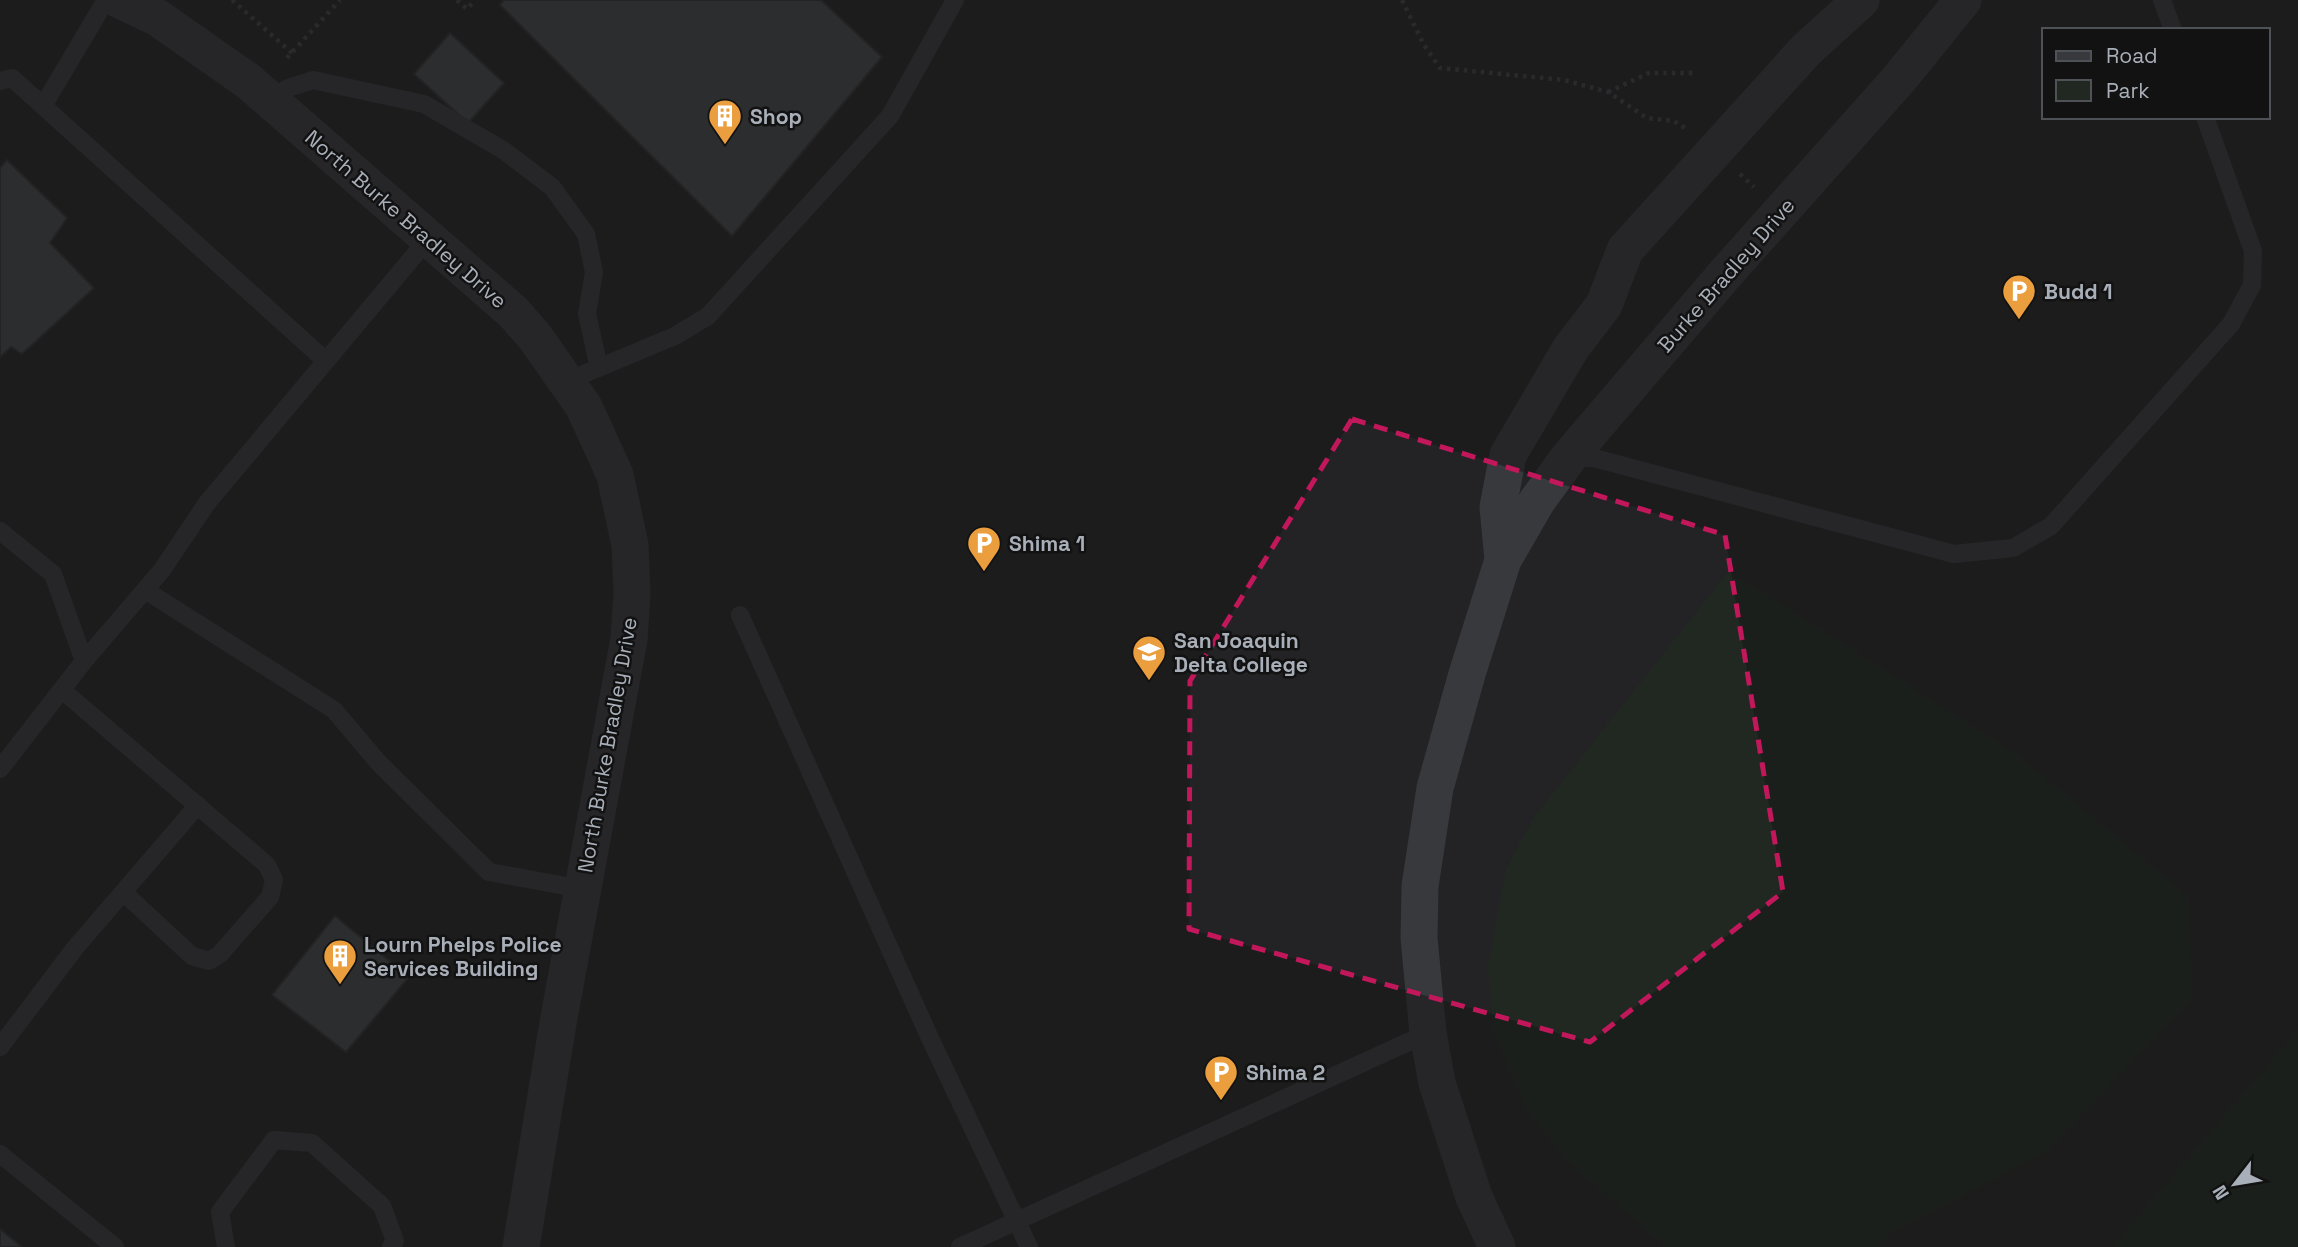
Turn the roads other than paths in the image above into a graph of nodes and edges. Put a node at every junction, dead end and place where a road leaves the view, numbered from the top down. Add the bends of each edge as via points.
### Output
1 (106, 0) edge
2 (120, 0) edge
3 (955, 0) edge
4 (1861, 0) edge
5 (1963, 0) edge
6 (2162, 0) edge
7 (2172, 28) edge
8 (0, 81) edge
9 (264, 95) junction
10 (43, 106) junction
11 (2206, 119) edge
12 (428, 239) junction
13 (326, 361) junction
14 (583, 374) junction
15 (1569, 457) junction
16 (0, 531) edge
17 (1503, 560) junction
18 (145, 590) junction
19 (740, 615) dead end
20 (84, 661) junction
21 (62, 690) junction
22 (0, 769) edge
23 (198, 805) junction
24 (582, 889) junction
25 (123, 892) junction
26 (1428, 1033) junction
27 (0, 1047) edge
28 (0, 1154) edge
29 (1016, 1219) junction
30 (115, 1247) edge
31 (226, 1247) edge
32 (391, 1247) edge
33 (521, 1247) edge
34 (960, 1247) edge
35 (1029, 1247) edge
36 (1497, 1247) edge

1 - 10 lane
2 - 9 street, North Burke Bradley Drive via 159,18 225,62
3 - 14 lane via 890,116 708,316 675,336
4 - 17 street, Burke Bradley Drive via 1806,50 1625,250 1604,305 1571,348 1508,455 1498,507
5 - 15 street, Burke Bradley Drive
6 - 7 lane
8 - 10 lane via 12,78
9 - 12 street, North Burke Bradley Drive
9 - 14 lane via 313,80 424,104 503,150 552,187 586,234 594,272
10 - 13 lane
11 - 15 lane via 2253,251 2252,285 2231,324 2051,526 2013,548 1954,554 1594,458
12 - 13 lane
12 - 14 street, North Burke Bradley Drive
13 - 18 lane via 207,503
14 - 24 street, North Burke Bradley Drive via 584,407 615,475 630,545 632,593 629,639
15 - 17 street, Burke Bradley Drive
16 - 20 lane via 53,574
17 - 26 street, Burke Bradley Drive via 1435,788 1420,899
18 - 20 lane
18 - 24 lane via 334,710 378,762 489,872
19 - 29 lane
20 - 21 lane
21 - 22 lane
21 - 23 lane
23 - 25 lane
23 - 25 lane via 267,866 274,880 270,897 209,961 192,956
24 - 33 street, North Burke Bradley Drive
25 - 27 lane
26 - 29 lane
26 - 36 street, Burke Bradley Drive via 1437,1083 1474,1197
28 - 30 lane
29 - 34 lane
29 - 35 lane
31 - 32 lane via 220,1212 274,1140 312,1143 382,1206 395,1241

